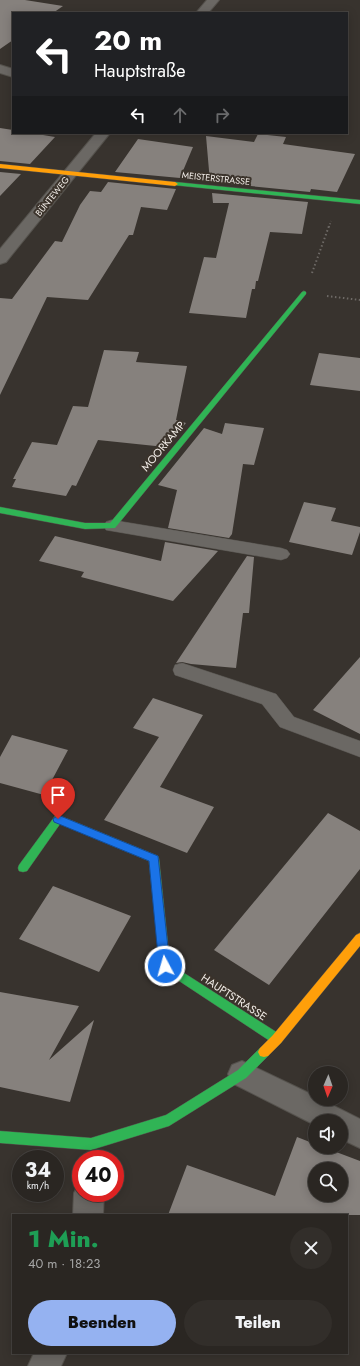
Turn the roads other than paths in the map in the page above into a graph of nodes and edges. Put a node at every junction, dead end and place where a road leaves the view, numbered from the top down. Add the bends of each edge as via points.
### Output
1 (213, 0) edge
2 (203, 12) edge
3 (0, 69) edge
4 (12, 73) edge
5 (102, 134) edge
6 (0, 166) edge
7 (70, 174) junction
8 (360, 202) edge
9 (0, 259) edge
10 (304, 293) road end
11 (0, 510) edge
12 (112, 526) junction
13 (281, 554) dead end
14 (182, 670) dead end
15 (360, 749) edge
16 (23, 868) dead end
17 (360, 938) edge
18 (277, 1039) junction
19 (242, 1074) junction
20 (321, 1114) edge
21 (348, 1128) edge
22 (360, 1134) edge
23 (0, 1137) edge
24 (79, 1150) edge
25 (96, 1150) edge
26 (89, 1202) edge
27 (88, 1214) edge
28 (50, 1354) edge
29 (44, 1366) edge

1 - 2 street
3 - 4 street
5 - 7 street, BÜNTEWEG
6 - 7 street, MEISTERSTRASSE
7 - 8 street, MEISTERSTRASSE
7 - 9 street, BÜNTEWEG
10 - 12 street, MOORKAMP
11 - 12 street via 85,526
12 - 13 lane
14 - 15 lane via 269,699 287,722
16 - 18 street, HAUPTSTRASSE via 58,819 154,859 165,966
17 - 18 street
18 - 19 street
19 - 20 street
19 - 25 street via 169,1120
21 - 22 street
23 - 24 street
26 - 27 street
28 - 29 street

